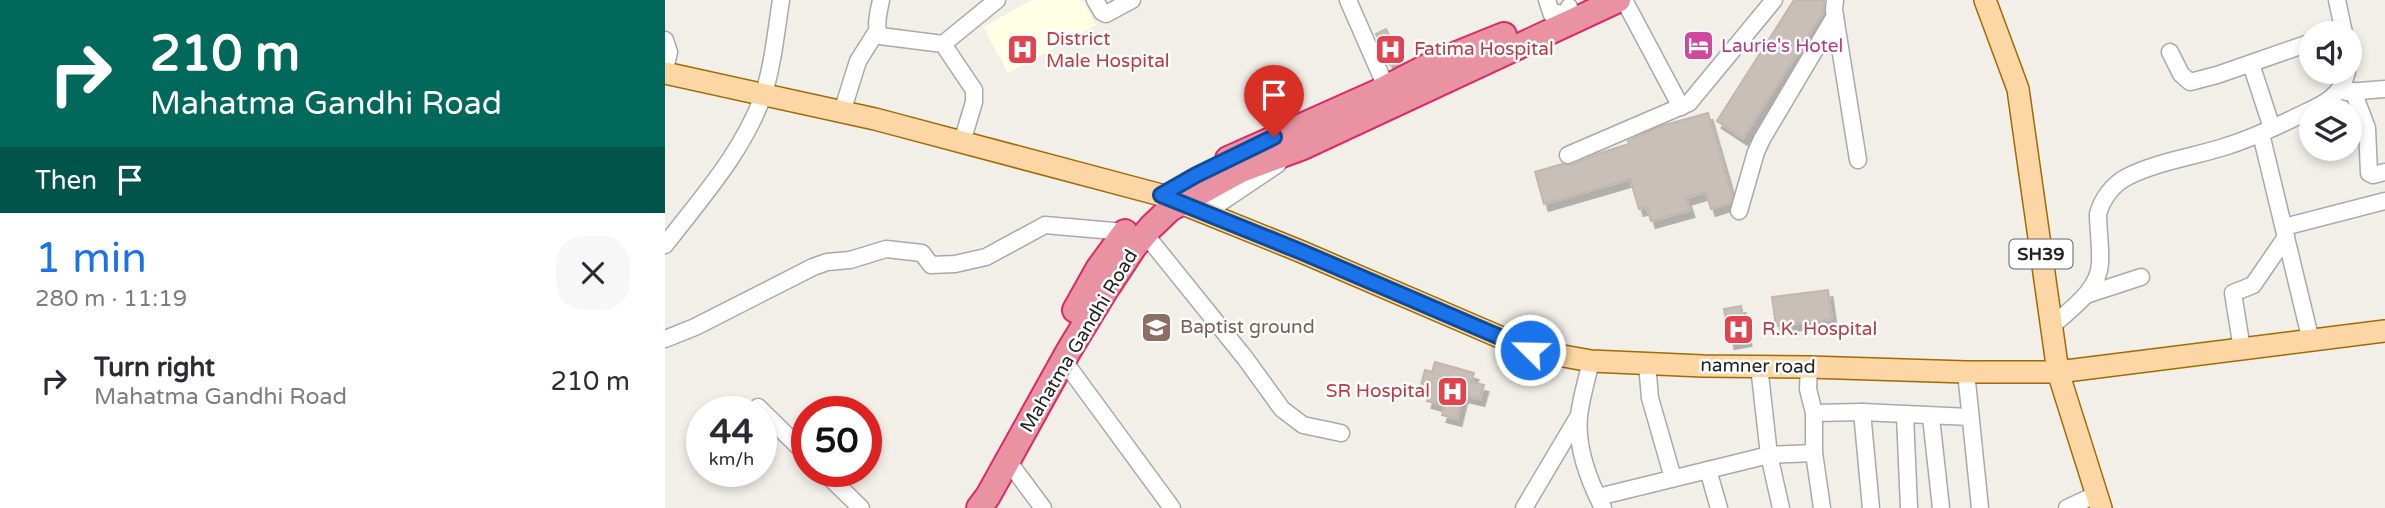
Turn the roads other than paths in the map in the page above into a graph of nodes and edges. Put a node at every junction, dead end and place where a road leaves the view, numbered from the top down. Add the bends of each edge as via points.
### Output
1 (782, 0) edge
2 (881, 0) edge
3 (997, 0) edge
4 (1095, 0) edge
5 (1132, 0) edge
6 (1348, 0) edge
7 (1621, 0) edge
8 (1774, 0) edge
9 (1985, 0) edge
10 (2339, 1) edge
11 (1563, 7) edge
12 (1835, 8) edge
13 (2341, 21) edge
14 (877, 32) junction
15 (665, 40) edge
16 (943, 44) junction
17 (2299, 47) edge
18 (2170, 52) dead end
19 (2251, 64) junction
20 (665, 71) edge
21 (2346, 84) edge
22 (1386, 88) junction
23 (2385, 89) edge
24 (2346, 92) junction
25 (763, 95) junction
26 (1681, 107) junction
27 (842, 112) junction
28 (2266, 131) junction
29 (962, 142) junction
30 (1307, 144) junction
31 (1568, 155) dead end
32 (1858, 160) dead end
33 (2385, 172) edge
34 (1171, 199) junction
35 (2385, 201) edge
36 (1739, 211) dead end
37 (1205, 213) junction
38 (2285, 232) junction
39 (1135, 233) junction
40 (665, 245) edge
41 (2141, 277) dead end
42 (2086, 295) junction
43 (2051, 327) junction
44 (2385, 331) edge
45 (665, 339) edge
46 (2311, 341) junction
47 (2242, 349) junction
48 (1064, 360) junction
49 (1591, 361) junction
50 (1647, 364) junction
51 (1759, 366) junction
52 (1809, 367) junction
53 (1966, 372) junction
54 (2058, 372) junction
55 (1862, 412) junction
56 (1814, 413) junction
57 (1905, 415) junction
58 (1579, 416) junction
59 (1931, 416) junction
60 (1970, 417) junction
61 (777, 426) edge
62 (1341, 433) dead end
63 (791, 439) edge
64 (1814, 453) junction
65 (1769, 455) junction
66 (1008, 461) junction
67 (1708, 470) junction
68 (1673, 478) junction
69 (839, 487) edge
70 (2099, 501) edge
71 (1600, 503) edge
72 (861, 508) edge
73 (962, 508) edge
74 (979, 508) edge
75 (1043, 508) edge
76 (1172, 508) edge
77 (1524, 508) edge
78 (1719, 508) edge
79 (1781, 508) edge
80 (1822, 508) edge
81 (1871, 508) edge
82 (1909, 508) edge
83 (1941, 508) edge
84 (1980, 508) edge
85 (2067, 508) edge

1 - 25 street
2 - 14 street
3 - 16 street
4 - 5 street via 1106,14
6 - 22 street
7 - 26 street
7 - 30 highway, Mahatma Gandhi Road
8 - 26 street via 1695,97
9 - 43 main road, SH39 via 2018,89
10 - 13 street
11 - 22 highway, Mahatma Gandhi Road
12 - 32 street
12 - 36 street via 1762,139
14 - 16 street
14 - 27 street via 858,61
15 - 20 street via 670,52
16 - 29 street via 974,90
17 - 19 street
18 - 19 street via 2190,82
19 - 28 street
20 - 25 main road, namner road
21 - 24 street
22 - 34 highway, Mahatma Gandhi Road via 1196,175
23 - 24 street
24 - 28 street
24 - 33 street via 2367,128 2369,173
25 - 27 main road, namner road
25 - 40 street via 733,159
26 - 31 street
27 - 29 main road, namner road
28 - 38 street
28 - 42 street via 2154,167 2115,185 2100,206 2100,265
29 - 34 main road, namner road
30 - 34 highway, Mahatma Gandhi Road
30 - 37 street
34 - 37 main road, namner road
34 - 39 highway, Mahatma Gandhi Road
35 - 38 street
37 - 49 main road, namner road via 1530,350
38 - 46 street
38 - 47 street via 2253,285 2233,293
39 - 45 street via 1051,225 986,257 955,264 931,265 922,253 893,249 827,262
39 - 48 highway, Mahatma Gandhi Road via 1126,258
39 - 62 street via 1245,358 1289,416 1303,425
39 - 73 highway, Mahatma Gandhi Road via 1098,269 981,482
41 - 42 street
42 - 43 street
43 - 54 main road, SH39
44 - 46 main road, namner road
46 - 47 main road, namner road
47 - 54 main road, namner road
48 - 66 highway, Mahatma Gandhi Road
48 - 76 street
49 - 50 main road, namner road
49 - 58 street
50 - 51 main road, namner road
50 - 68 street via 1650,398
51 - 52 main road, namner road
51 - 65 street
52 - 53 main road, namner road
52 - 56 street
53 - 54 main road, namner road
53 - 60 street
54 - 70 main road, SH39
55 - 56 street
55 - 57 street
55 - 81 street
56 - 64 street
57 - 59 street
57 - 82 street
58 - 71 street via 1587,470
58 - 77 street
59 - 60 street
59 - 83 street
60 - 84 street
61 - 63 street
64 - 65 street
64 - 80 street
65 - 67 street
65 - 79 street
66 - 74 highway, Mahatma Gandhi Road
66 - 75 street
67 - 68 street
67 - 78 street
68 - 71 street
69 - 72 street
70 - 85 street

